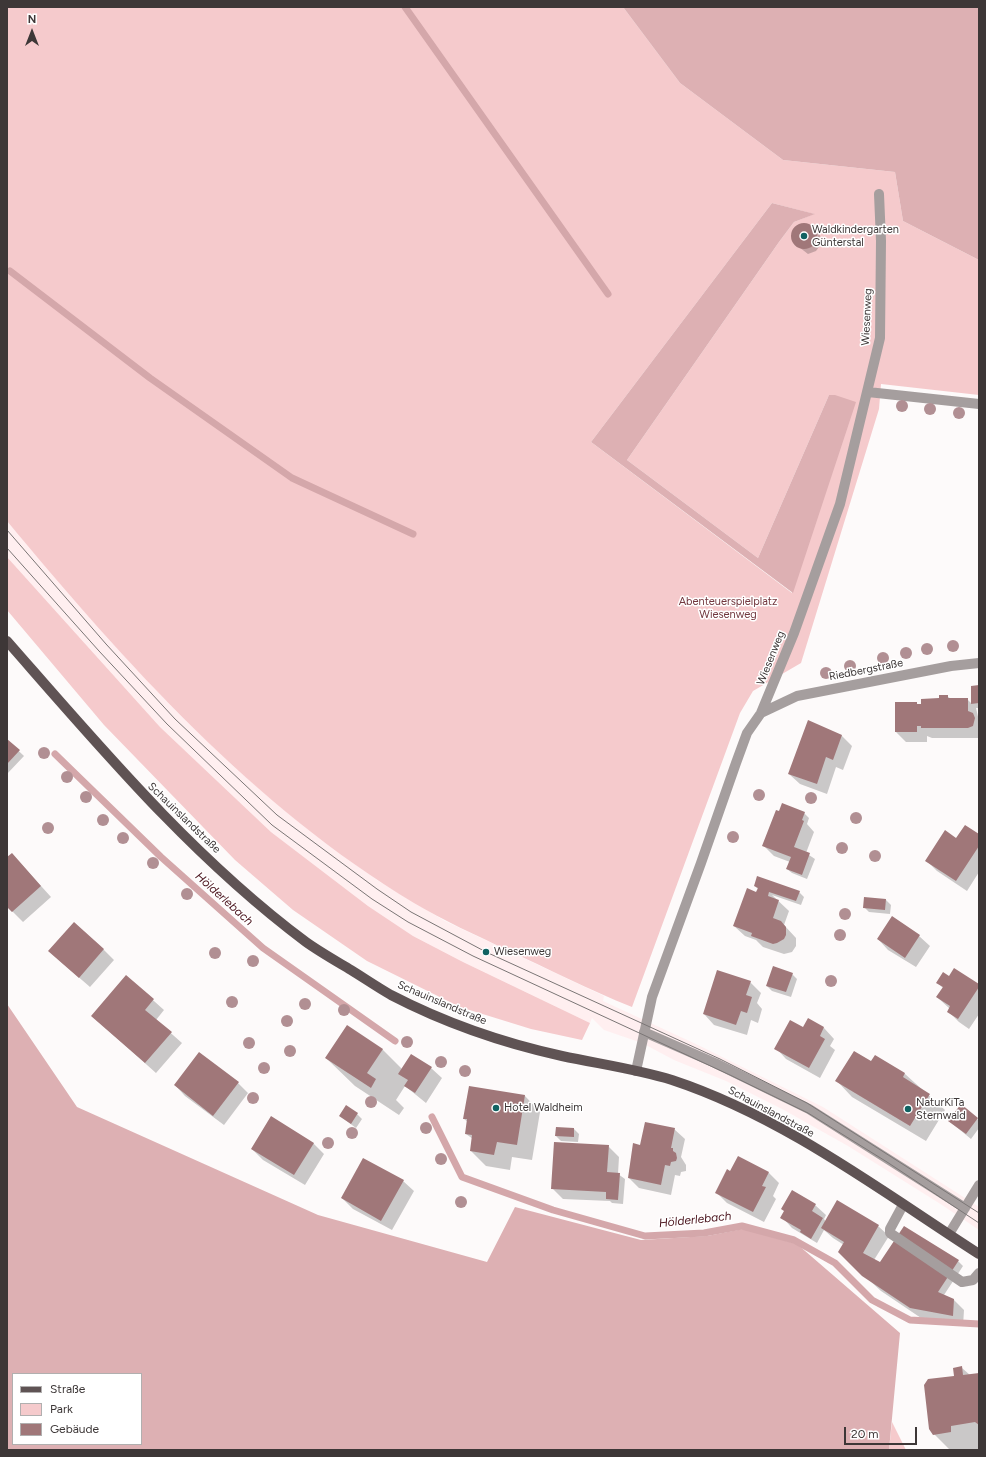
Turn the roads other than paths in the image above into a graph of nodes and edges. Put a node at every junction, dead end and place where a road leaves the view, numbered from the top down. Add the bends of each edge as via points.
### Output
1 (879, 194) dead end
2 (868, 392) junction
3 (979, 404) edge
4 (7, 641) edge
5 (979, 663) edge
6 (761, 713) junction
7 (644, 1032) junction
8 (636, 1071) junction
9 (979, 1186) edge
10 (903, 1204) junction
11 (965, 1208) junction
12 (949, 1234) junction
13 (979, 1254) edge
14 (979, 1273) edge

1 - 2 street, Wiesenweg via 880,338
2 - 3 street
2 - 6 street, Wiesenweg via 840,504 794,633
4 - 8 main road, Schauinslandstraße via 130,782 235,884 307,943 390,994 457,1025 507,1042 561,1056
5 - 6 street, Riedbergstraße via 951,666 797,696
6 - 7 street, Wiesenweg via 747,733 652,997
7 - 8 street, Wiesenweg
7 - 11 street via 809,1109
8 - 10 main road, Schauinslandstraße via 677,1082 760,1117 834,1159
9 - 11 street
10 - 12 main road, Schauinslandstraße
10 - 14 street via 890,1234 962,1282 973,1280
11 - 12 street
12 - 13 main road, Schauinslandstraße

